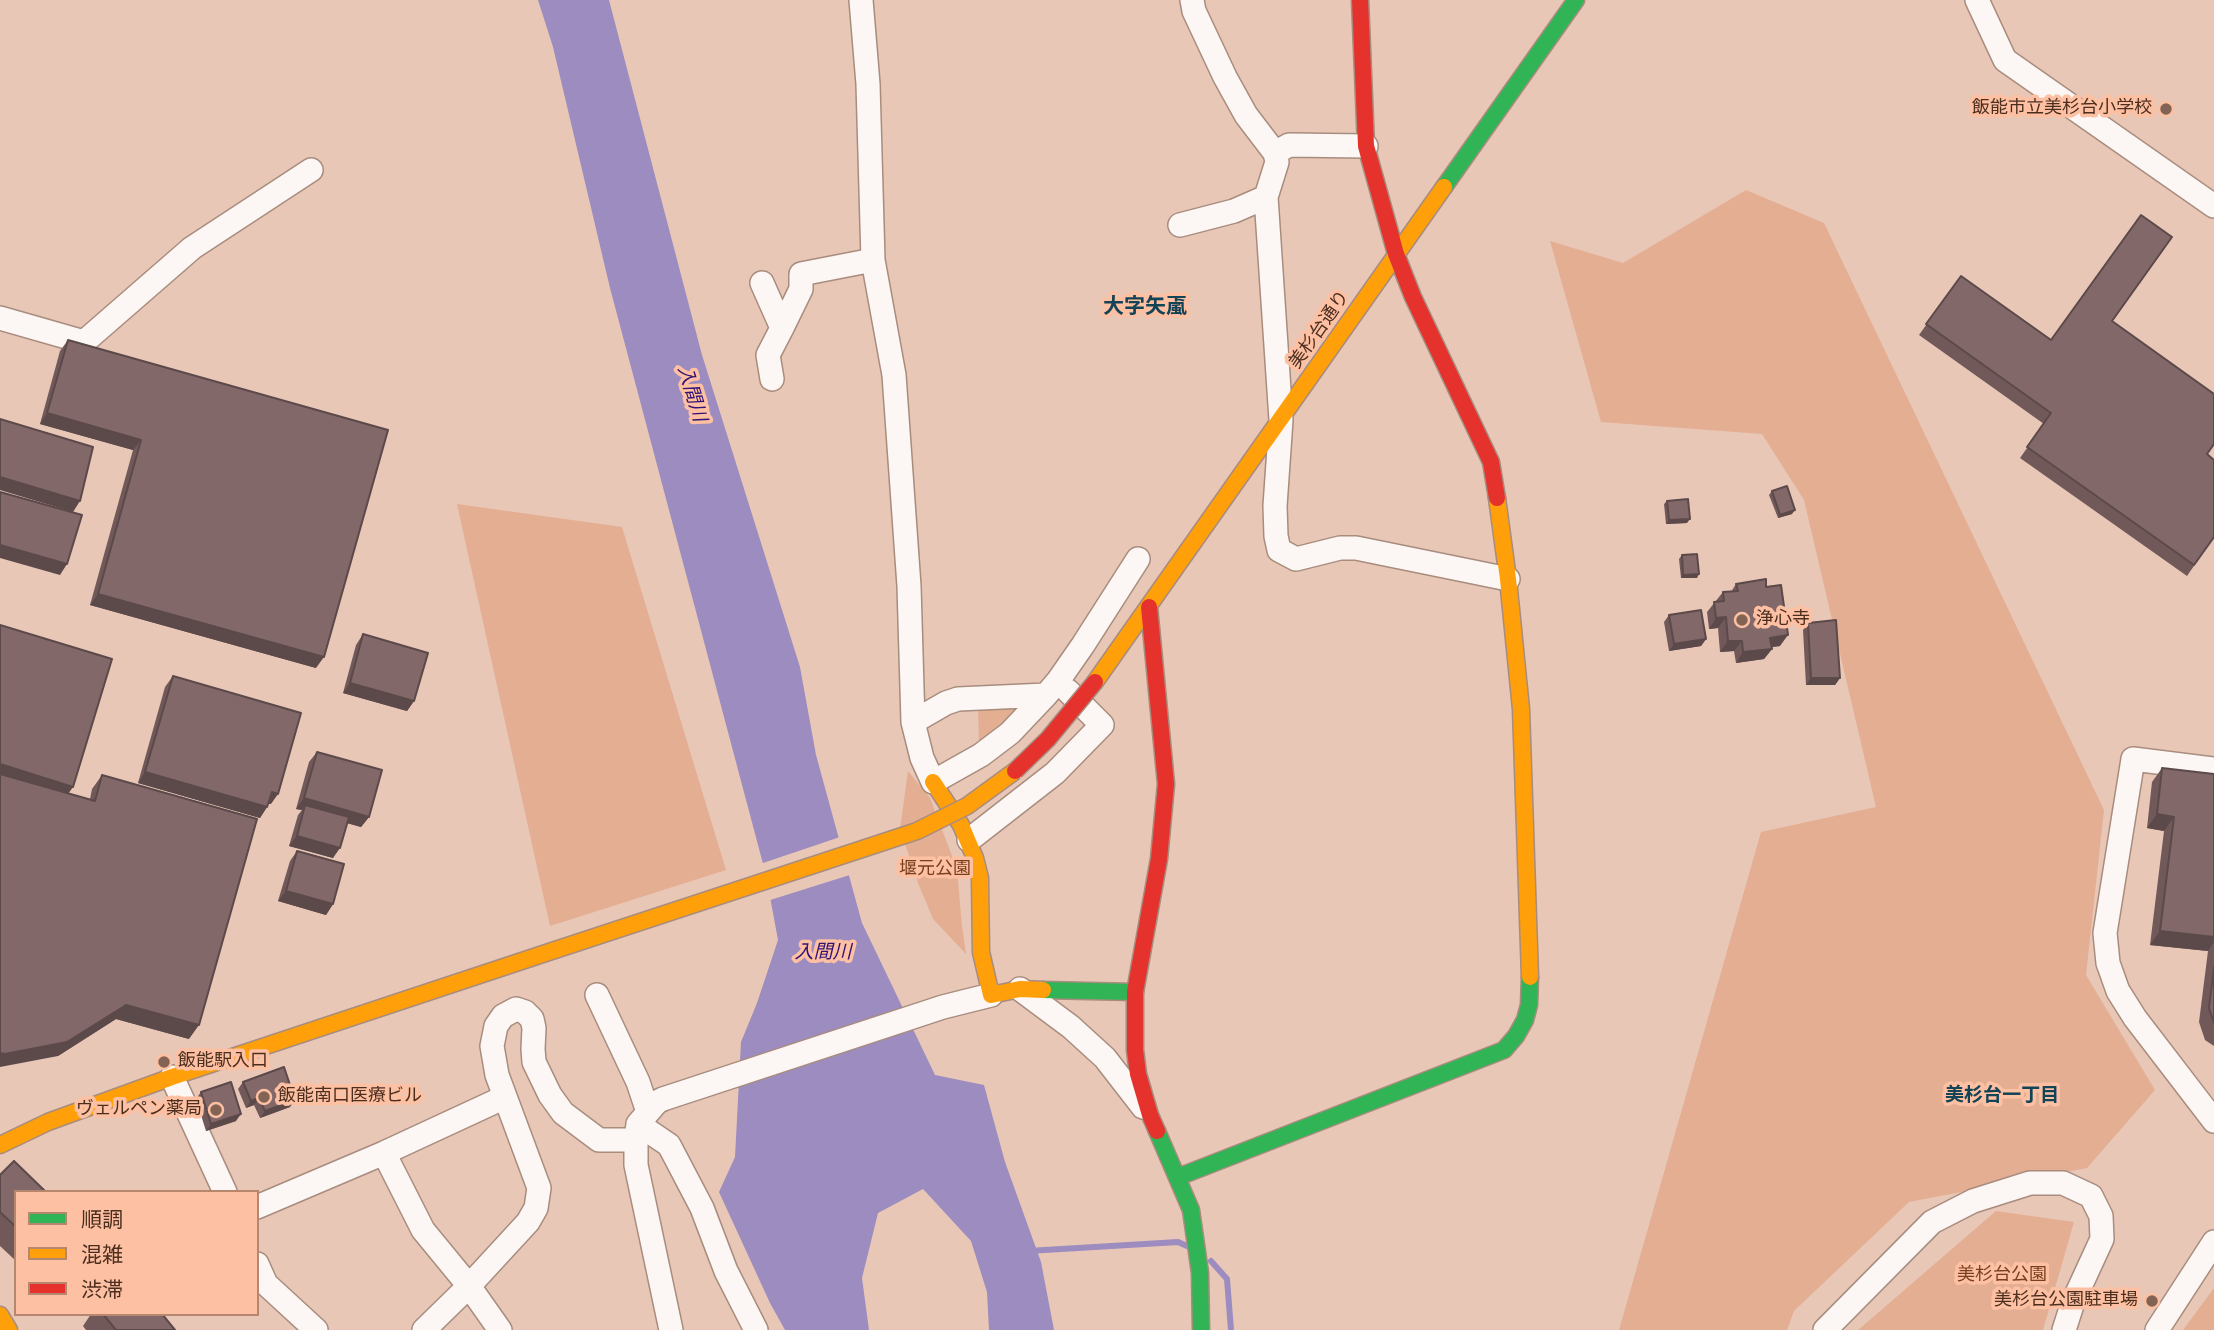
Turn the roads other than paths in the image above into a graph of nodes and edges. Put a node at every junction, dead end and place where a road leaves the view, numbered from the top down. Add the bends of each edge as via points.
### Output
1 (861, 0) edge
2 (1192, 0) edge
3 (1360, 0) edge
4 (1576, 0) edge
5 (1978, 0) edge
6 (1366, 146) junction
7 (1275, 153) junction
8 (311, 170) dead end
9 (1266, 197) junction
10 (2214, 206) edge
11 (1180, 225) dead end
12 (1396, 254) junction
13 (873, 260) junction
14 (762, 282) dead end
15 (0, 318) edge
16 (782, 328) junction
17 (772, 379) dead end
18 (1281, 420) junction
19 (1138, 559) dead end
20 (1508, 579) junction
21 (1149, 607) junction
22 (1052, 688) junction
23 (913, 722) junction
24 (2214, 769) edge
25 (933, 782) junction
26 (969, 840) junction
27 (1020, 989) junction
28 (1135, 992) junction
29 (597, 995) dead end
30 (991, 995) junction
31 (172, 1077) junction
32 (505, 1097) junction
33 (1150, 1115) junction
34 (646, 1119) junction
35 (2214, 1121) edge
36 (0, 1145) edge
37 (384, 1153) junction
38 (1178, 1177) junction
39 (224, 1190) edge
40 (259, 1206) edge
41 (2214, 1242) edge
42 (259, 1269) edge
43 (469, 1286) junction
44 (0, 1315) edge
45 (9, 1330) edge
46 (316, 1330) edge
47 (424, 1330) edge
48 (500, 1330) edge
49 (671, 1330) edge
50 (756, 1330) edge
51 (1201, 1330) edge
52 (1825, 1330) edge
53 (2064, 1330) edge
54 (2157, 1330) edge

1 - 13 street
2 - 7 street via 1230,87
3 - 6 street
4 - 12 street, 美杉台通り
5 - 10 street via 2005,60
6 - 7 street via 1289,145
6 - 12 street
7 - 9 street via 1278,162
8 - 15 street via 192,248 85,342
9 - 11 street
9 - 18 street
12 - 18 street, 美杉台通り
12 - 20 street via 1491,462
13 - 16 street via 801,274 801,289
13 - 23 street via 894,375
14 - 16 street
16 - 17 street via 768,355
18 - 20 street via 1275,506 1279,550 1296,559 1356,548
18 - 21 street, 美杉台通り
19 - 22 street
20 - 38 street via 1521,709 1530,963 1525,1020 1504,1050
21 - 28 street via 1166,784
21 - 31 street, 美杉台通り, bridge via 1048,739 1010,776 930,825
22 - 23 street via 958,699
22 - 25 street via 1000,740
22 - 26 street via 1102,725 1055,773
23 - 25 street
24 - 35 street via 2133,759 2105,933 2108,963 2118,990
25 - 26 street
26 - 30 street via 980,878 981,952
27 - 28 street
27 - 30 street
27 - 33 street via 1105,1058
28 - 33 street via 1137,1062
29 - 34 street via 638,1082
30 - 34 street via 943,1007
31 - 36 street, 美杉台通り via 48,1122
31 - 39 street
32 - 34 street via 492,1046 496,1026 516,1009 532,1019 534,1062 563,1113 594,1138
32 - 37 street
32 - 43 street via 540,1188 528,1222
33 - 38 street
34 - 49 street via 636,1164
34 - 50 street via 668,1145 702,1208 726,1271
37 - 40 street
37 - 43 street via 423,1230
38 - 51 street via 1195,1236
41 - 54 street
42 - 46 street via 265,1284
43 - 47 street
43 - 48 street
44 - 45 street
52 - 53 street via 1932,1222 1973,1201 2031,1183 2063,1183 2091,1196 2101,1216 2102,1239

